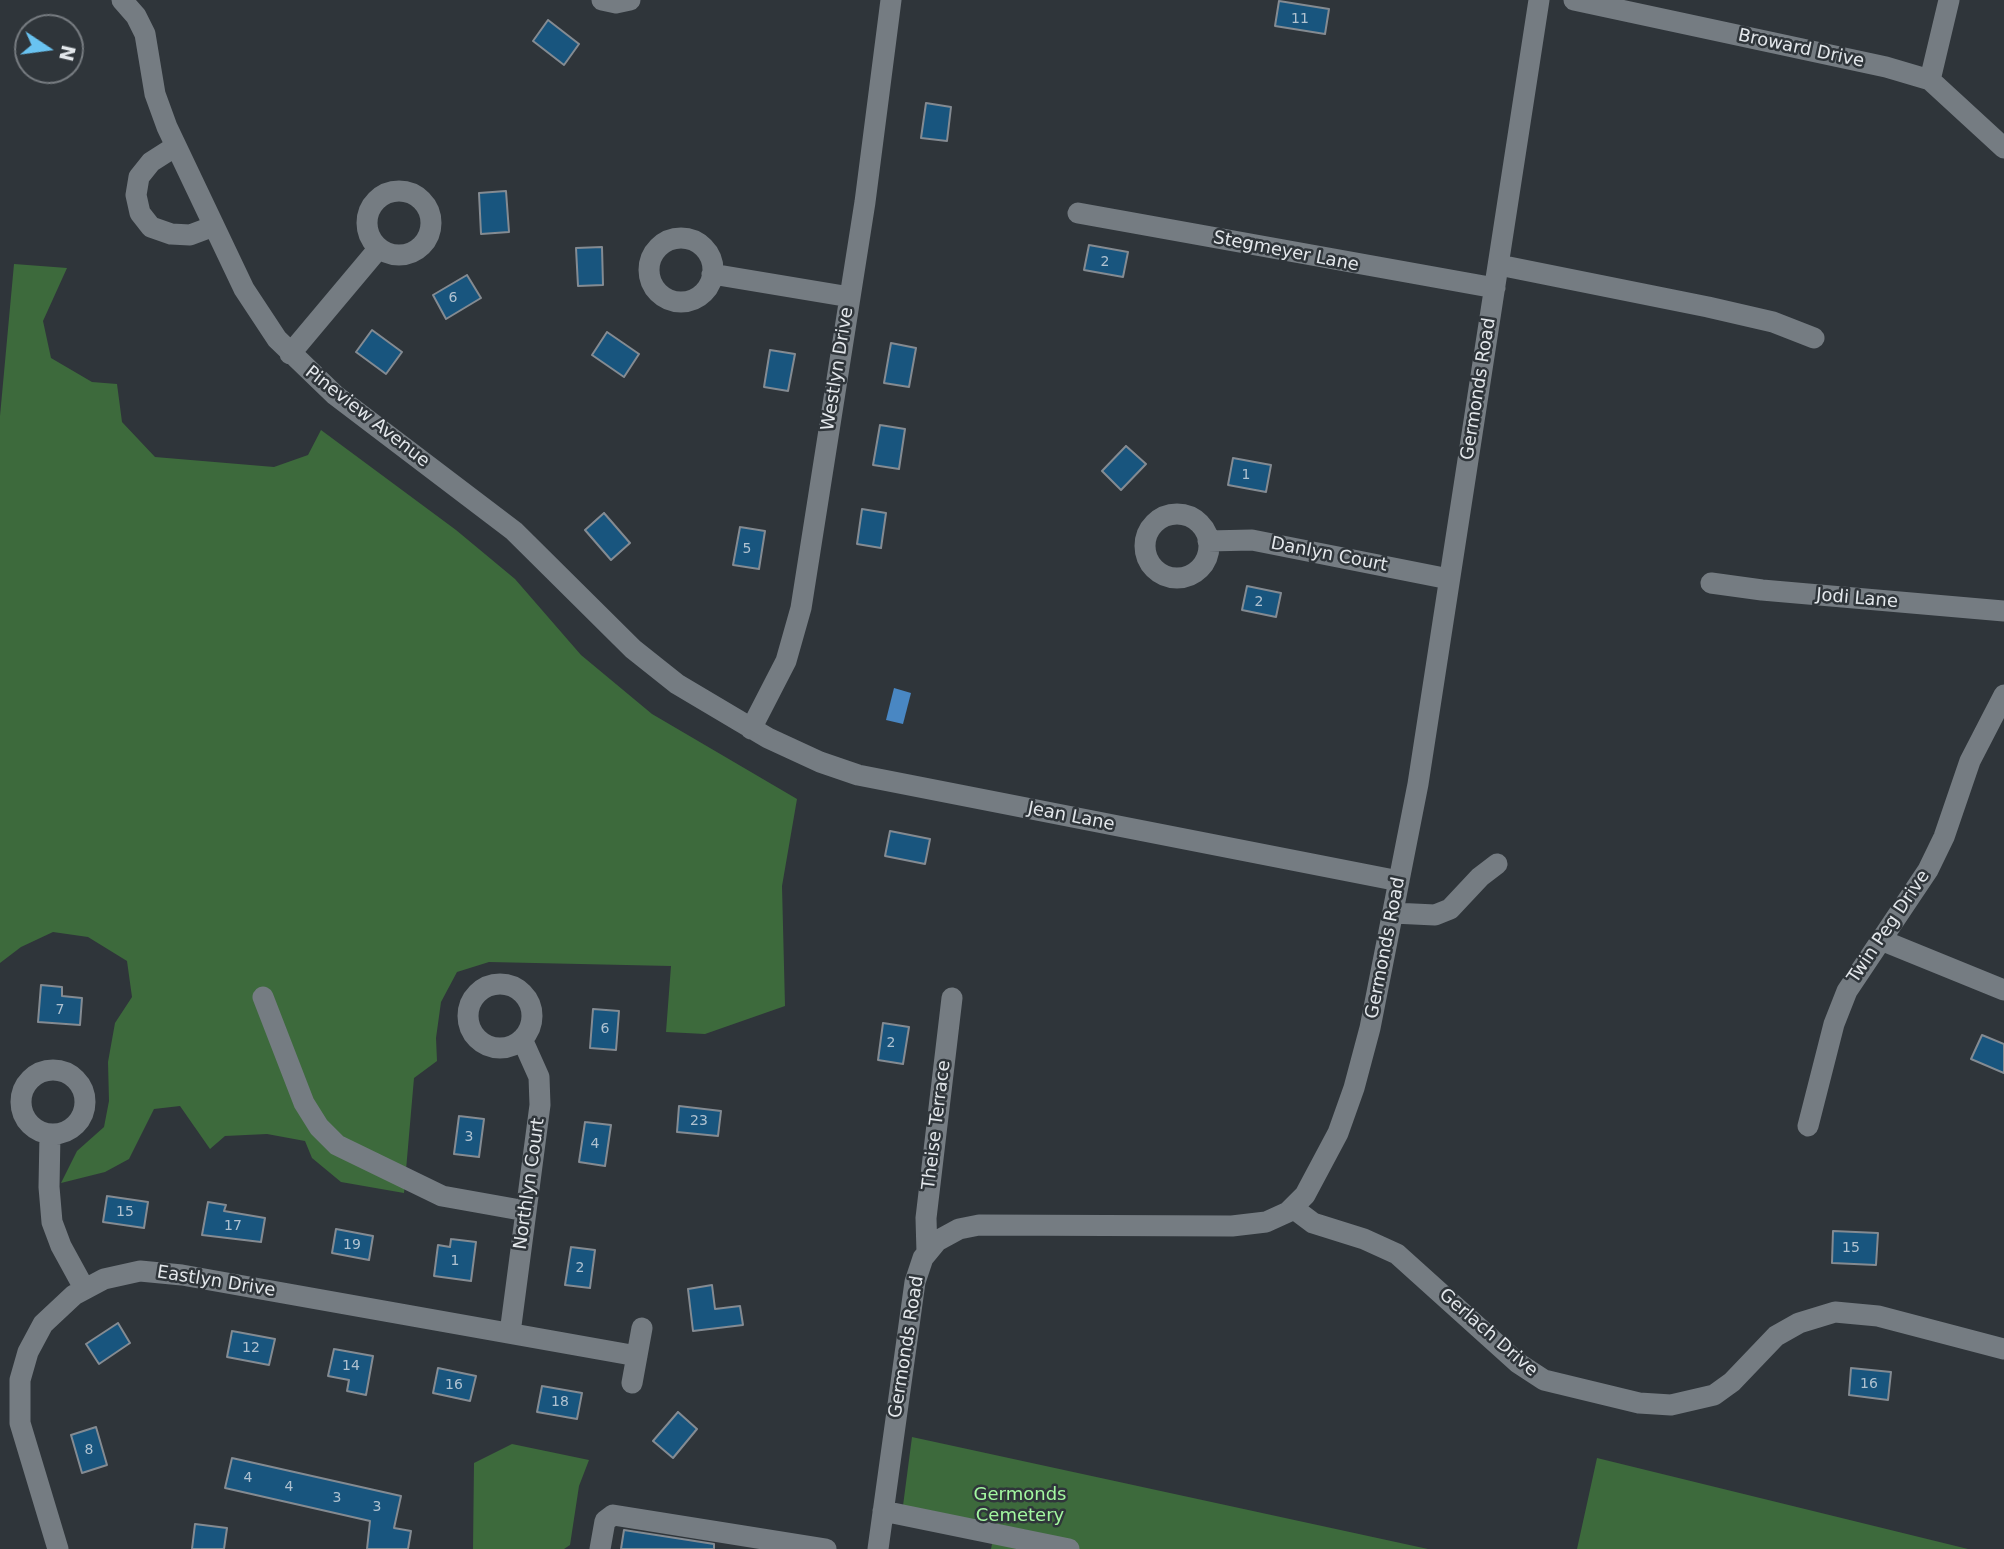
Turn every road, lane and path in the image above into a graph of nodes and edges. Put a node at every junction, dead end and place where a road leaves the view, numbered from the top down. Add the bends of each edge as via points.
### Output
1 (122, 0) edge
2 (602, 0) edge
3 (630, 0) edge
4 (891, 0) edge
5 (1539, 0) edge
6 (1574, 0) edge
7 (1949, 0) edge
8 (1930, 80) junction
9 (176, 146) junction
10 (2004, 148) edge
11 (1078, 213) dead end
12 (214, 226) junction
13 (379, 248) dead end
14 (1499, 265) junction
15 (712, 274) dead end
16 (1495, 288) junction
17 (849, 297) junction
18 (1814, 338) dead end
19 (290, 354) junction
20 (1208, 541) dead end
21 (1449, 579) junction
22 (1711, 583) dead end
23 (2004, 611) edge
24 (2004, 695) edge
25 (751, 729) junction
26 (1497, 864) dead end
27 (1399, 881) junction
28 (1393, 913) junction
29 (1881, 940) junction
30 (2004, 990) edge
31 (263, 997) dead end
32 (952, 998) dead end
33 (522, 1039) dead end
34 (1808, 1126) dead end
35 (50, 1134) dead end
36 (1293, 1208) junction
37 (526, 1211) junction
38 (926, 1253) junction
39 (84, 1288) junction
40 (642, 1328) dead end
41 (510, 1333) junction
42 (2004, 1349) edge
43 (637, 1356) junction
44 (632, 1383) dead end
45 (883, 1511) junction
46 (58, 1549) edge
47 (600, 1549) edge
48 (826, 1549) edge
49 (878, 1549) edge
50 (1069, 1549) edge

1 - 9 street, Pineview Avenue via 145,34 155,94
2 - 3 street
4 - 17 street, Westlyn Drive
5 - 14 street, Germonds Road
6 - 8 street, Broward Drive
7 - 8 street
8 - 10 street, Broward Drive
9 - 12 street, Pineview Avenue
9 - 12 street via 151,162 139,177 136,195 141,213 151,226 170,234 190,235
11 - 16 street, Stegmeyer Lane
12 - 19 street, Pineview Avenue via 250,301
13 - 19 street
14 - 16 street, Germonds Road
14 - 18 street via 1773,322
15 - 17 street
16 - 21 street, Germonds Road
17 - 25 street, Westlyn Drive via 798,622 786,661
19 - 25 street, Pineview Avenue via 335,395 514,531 647,662
20 - 21 street, Danlyn Court via 1252,540
21 - 27 street, Germonds Road
22 - 23 street, Jodi Lane
24 - 29 street, Twin Peg Drive via 1970,761 1928,870
25 - 27 street, Jean Lane via 858,775
26 - 28 street via 1450,909 1436,915
27 - 28 street, Germonds Road
28 - 36 street, Germonds Road via 1351,1096 1321,1168
29 - 30 street
29 - 34 street, Twin Peg Drive via 1840,1008
31 - 37 street via 304,1103 337,1145 442,1196
32 - 38 street, Theise Terrace
33 - 37 street, Northlyn Court via 535,1063 540,1091
35 - 39 street via 52,1222
36 - 38 street, Germonds Road via 1273,1220 1243,1226 972,1226 945,1235
36 - 42 street, Gerlach Drive via 1313,1223 1397,1254 1518,1363 1544,1380 1639,1403 1671,1405 1714,1395 1776,1336 1835,1312 1871,1314
37 - 41 street, Northlyn Court
38 - 45 street, Germonds Road via 913,1289
39 - 41 street, Eastlyn Drive via 128,1272 168,1273
39 - 46 street, Eastlyn Drive via 53,1313 35,1337 19,1393 24,1439
40 - 43 street
41 - 43 street, Eastlyn Drive
43 - 44 street
45 - 49 street, Germonds Road
45 - 50 street
47 - 48 street via 605,1521 613,1515

